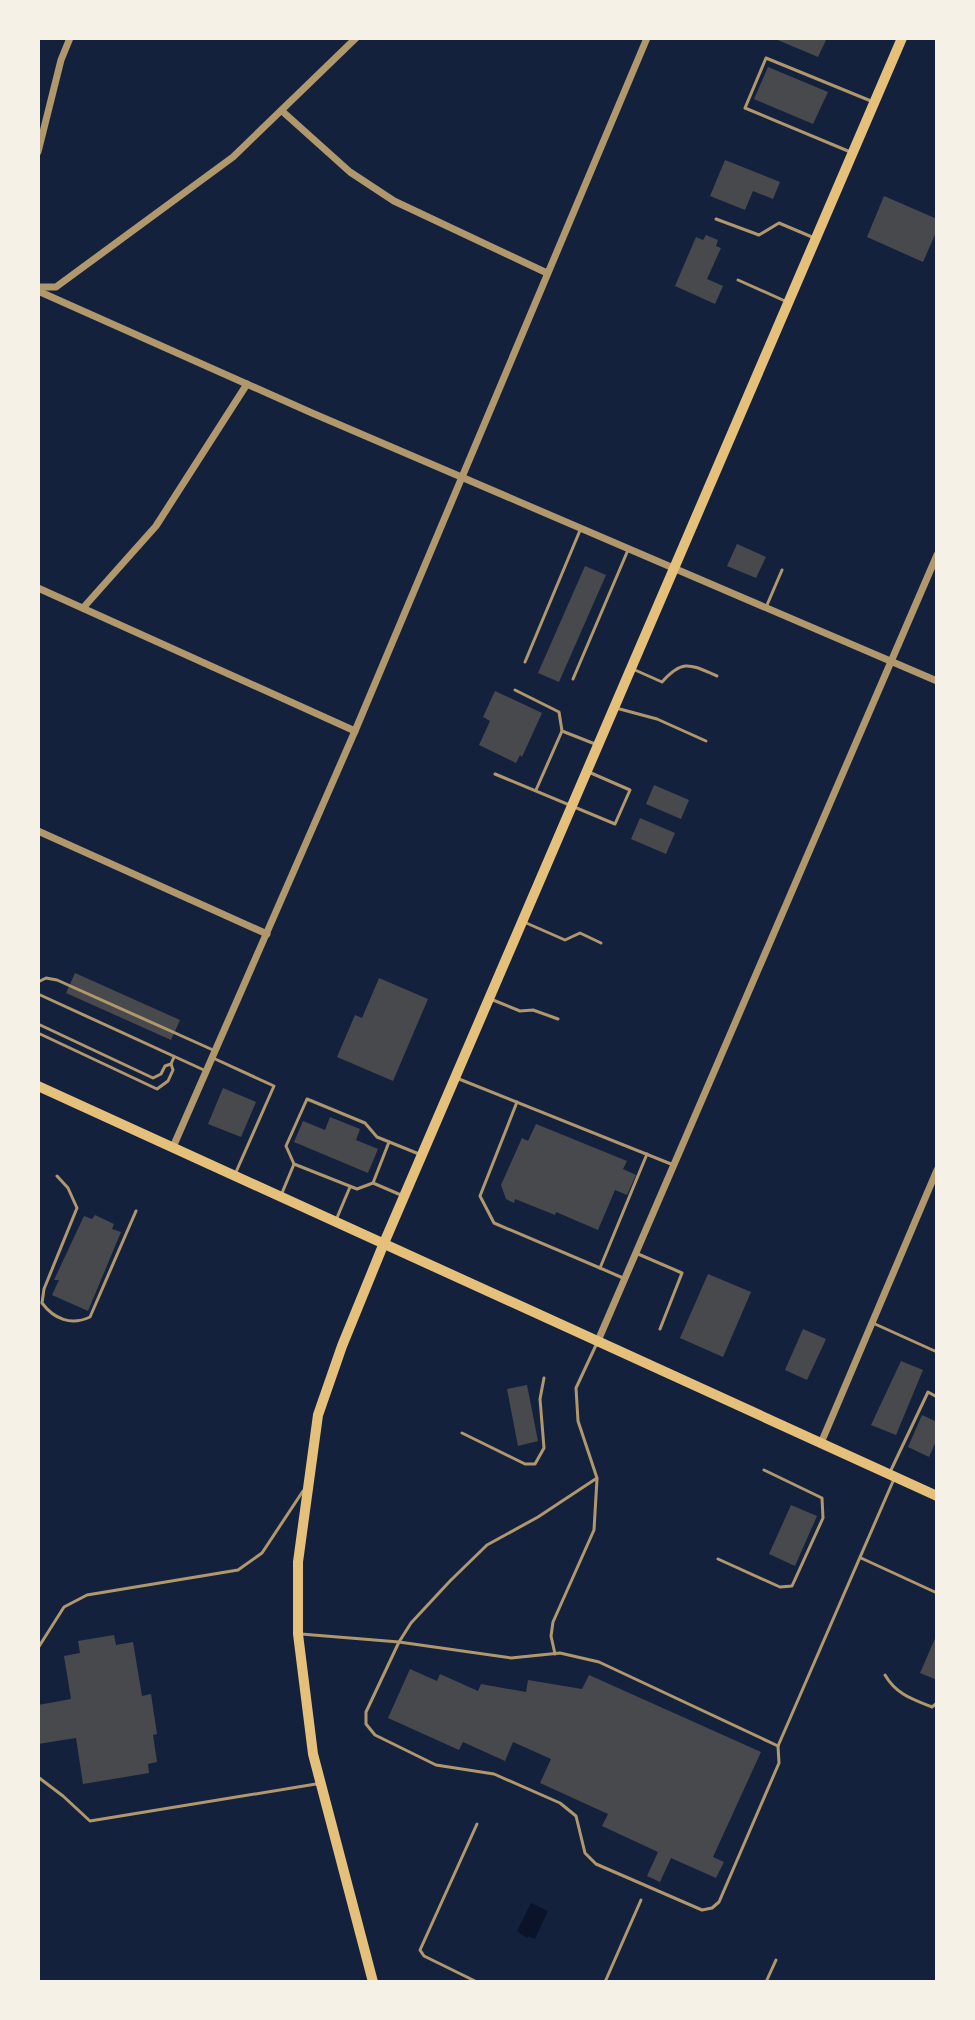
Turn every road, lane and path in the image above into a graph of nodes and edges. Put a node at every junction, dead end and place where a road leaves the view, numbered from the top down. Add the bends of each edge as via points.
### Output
1 (70, 38) edge
2 (356, 38) edge
3 (647, 38) edge
4 (902, 38) edge
5 (874, 103) junction
6 (282, 111) junction
7 (38, 152) edge
8 (853, 153) junction
9 (716, 219) dead end
10 (816, 239) junction
11 (547, 273) junction
12 (738, 280) dead end
13 (38, 289) edge
14 (789, 302) junction
15 (247, 384) junction
16 (461, 477) junction
17 (581, 528) junction
18 (628, 549) junction
19 (937, 555) edge
20 (674, 569) junction
21 (782, 570) dead end
22 (38, 588) edge
23 (83, 608) junction
24 (766, 608) junction
25 (525, 662) dead end
26 (891, 662) junction
27 (632, 668) junction
28 (717, 676) dead end
29 (573, 679) dead end
30 (937, 681) edge
31 (515, 690) dead end
32 (615, 708) junction
33 (355, 731) junction
34 (562, 731) junction
35 (706, 741) dead end
36 (599, 745) junction
37 (587, 771) junction
38 (495, 774) dead end
39 (536, 791) junction
40 (572, 806) junction
41 (38, 831) edge
42 (523, 921) junction
43 (267, 934) junction
44 (601, 943) dead end
45 (38, 982) edge
46 (38, 994) edge
47 (490, 998) junction
48 (558, 1019) dead end
49 (38, 1024) edge
50 (38, 1033) edge
51 (214, 1054) junction
52 (174, 1057) junction
53 (171, 1064) junction
54 (206, 1071) junction
55 (456, 1078) junction
56 (38, 1086) edge
57 (517, 1102) junction
58 (389, 1142) junction
59 (173, 1147) junction
60 (647, 1154) junction
61 (422, 1155) junction
62 (294, 1164) junction
63 (675, 1165) junction
64 (937, 1170) edge
65 (235, 1175) junction
66 (57, 1176) dead end
67 (373, 1183) junction
68 (350, 1187) junction
69 (281, 1196) junction
70 (404, 1197) junction
71 (136, 1211) dead end
72 (336, 1221) junction
73 (384, 1243) junction
74 (636, 1253) junction
75 (600, 1268) junction
76 (625, 1279) junction
77 (872, 1323) junction
78 (660, 1329) dead end
79 (597, 1343) junction
80 (937, 1352) edge
81 (544, 1378) dead end
82 (937, 1397) edge
83 (462, 1433) dead end
84 (821, 1443) junction
85 (764, 1470) dead end
86 (892, 1475) junction
87 (597, 1478) junction
88 (309, 1483) junction
89 (937, 1496) edge
90 (860, 1557) junction
91 (718, 1559) dead end
92 (937, 1593) edge
93 (298, 1634) junction
94 (399, 1642) junction
95 (38, 1648) edge
96 (555, 1654) junction
97 (885, 1675) dead end
98 (937, 1703) edge
99 (778, 1746) junction
100 (38, 1777) edge
101 (320, 1783) junction
102 (477, 1824) dead end
103 (641, 1900) dead end
104 (776, 1960) dead end
105 (373, 1982) edge
106 (477, 1982) edge
107 (605, 1982) edge
108 (766, 1982) edge

1 - 7 street
2 - 6 street
3 - 11 street
4 - 5 main road
5 - 8 main road
5 - 8 lane via 766,58 745,108
6 - 11 street via 350,172 394,201
6 - 13 street via 233,157 56,287
8 - 10 main road
9 - 10 lane via 759,235 779,223
10 - 14 main road
11 - 16 street
12 - 14 lane
13 - 15 street
14 - 20 main road
15 - 16 street
15 - 23 street via 156,526
16 - 17 street
16 - 33 street
17 - 18 street
17 - 25 lane
18 - 20 street
18 - 29 lane
19 - 26 street
20 - 24 street
20 - 27 main road
21 - 24 lane
22 - 23 street
23 - 33 street
24 - 26 street
26 - 30 street
26 - 63 street
27 - 28 lane via 662,682 674,668 689,664
27 - 32 main road
31 - 34 lane via 559,712
32 - 35 lane
32 - 36 main road
33 - 43 street
34 - 36 lane
34 - 39 lane
36 - 37 main road
37 - 40 main road
37 - 40 lane via 630,790 615,824
38 - 39 lane
39 - 40 lane
40 - 42 main road
41 - 43 street
42 - 44 lane via 565,940 580,933
42 - 47 main road
43 - 51 street
45 - 51 lane via 57,980
46 - 52 lane
47 - 48 lane
47 - 55 main road
49 - 53 lane via 153,1078
50 - 53 lane via 157,1089 168,1081
51 - 54 street
51 - 65 lane via 274,1086
52 - 53 lane
52 - 54 lane
54 - 59 street
55 - 57 lane
55 - 61 main road
56 - 59 main road
57 - 60 lane
57 - 75 lane via 480,1196 494,1223
58 - 61 lane
58 - 62 lane via 365,1123 307,1099 286,1146
58 - 67 lane
59 - 65 main road
60 - 63 lane
60 - 75 lane
61 - 70 main road
62 - 68 lane
62 - 69 lane
63 - 74 street
64 - 77 street
65 - 69 main road
66 - 71 lane via 77,1208 44,1289 42,1303 58,1319 79,1322 90,1317
67 - 68 lane
67 - 70 lane
68 - 72 lane
69 - 72 main road
70 - 73 main road
72 - 73 main road
73 - 79 main road
73 - 88 main road via 318,1415
74 - 76 street
74 - 78 lane via 682,1273
75 - 76 lane
76 - 79 street
77 - 80 lane
77 - 84 street
79 - 84 main road
79 - 87 lane via 576,1388 578,1421
81 - 83 lane via 544,1448 535,1464
82 - 86 lane via 928,1392
84 - 86 main road
85 - 91 lane via 822,1498 823,1518 792,1586 780,1587
86 - 89 main road
86 - 90 lane
87 - 94 lane via 487,1545
87 - 96 lane via 594,1530 553,1622
88 - 93 main road via 298,1562
88 - 95 lane via 262,1553 238,1570 87,1595 64,1607
90 - 92 lane
90 - 99 lane
93 - 94 lane
93 - 101 main road
94 - 96 lane via 511,1658
94 - 99 lane via 366,1712 366,1724 375,1735 436,1765 494,1774 560,1803 576,1816 585,1853 596,1864 702,1910 719,1902 779,1763
96 - 99 lane via 599,1662
97 - 98 lane via 905,1697 932,1707
100 - 101 lane via 90,1821
101 - 105 main road
102 - 106 lane via 420,1950
103 - 107 lane
104 - 108 lane

